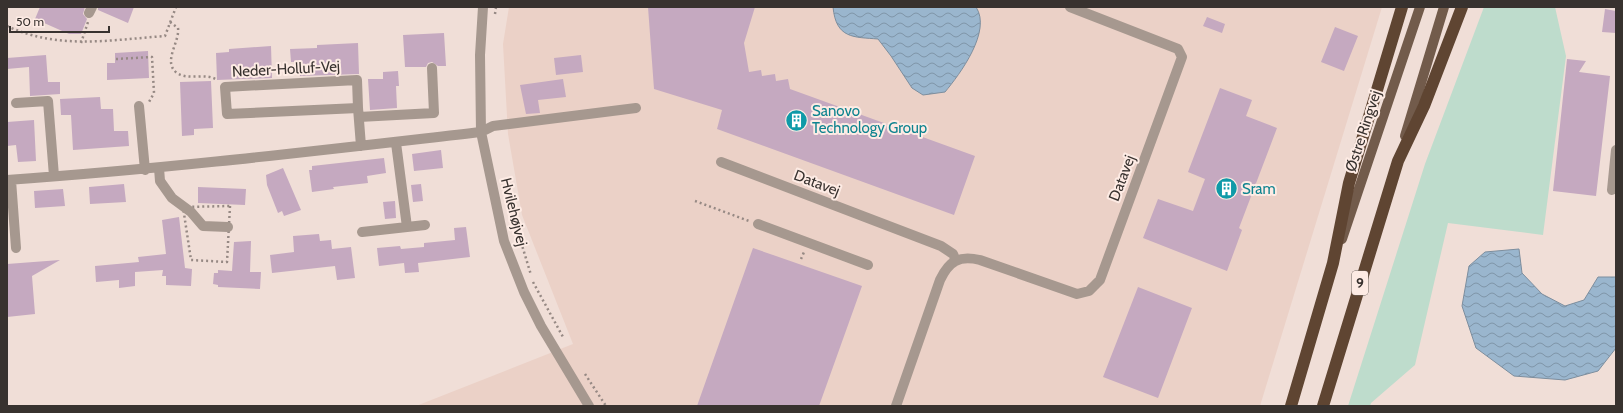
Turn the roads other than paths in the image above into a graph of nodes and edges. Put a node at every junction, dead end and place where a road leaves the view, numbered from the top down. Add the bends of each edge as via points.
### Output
1 (483, 7) edge
2 (1070, 7) edge
3 (1402, 7) edge
4 (1420, 7) edge
5 (1444, 7) edge
6 (1462, 7) edge
7 (432, 68) dead end
8 (16, 103) dead end
9 (139, 106) road end
10 (636, 108) dead end
11 (358, 112) junction
12 (481, 132) junction
13 (396, 143) junction
14 (361, 146) junction
15 (1616, 150) edge
16 (1398, 161) junction
17 (721, 162) dead end
18 (1615, 167) edge
19 (159, 168) junction
20 (145, 170) junction
21 (54, 176) junction
22 (9, 180) edge
23 (1612, 190) dead end
24 (425, 224) dead end
25 (758, 224) road end
26 (407, 226) junction
27 (228, 227) dead end
28 (362, 232) dead end
29 (16, 248) dead end
30 (956, 260) junction
31 (1333, 263) junction
32 (868, 265) dead end
33 (589, 406) edge
34 (896, 406) edge
35 (1292, 406) edge
36 (1323, 406) edge

1 - 12 street, Hvilehøjvej via 480,55
2 - 30 street, Datavej via 1178,49 1182,57 1100,280 1084,294 1071,294 980,260
3 - 31 highway via 1349,183
4 - 31 main road, Østre Ringvej
5 - 16 main road
6 - 16 highway via 1424,106
7 - 11 street, Neder-Holluf-Vej via 434,113
8 - 21 street via 48,101
9 - 20 street
10 - 12 street via 493,126
11 - 11 street, Neder-Holluf-Vej via 227,114 226,87 357,80
11 - 14 street, Neder-Holluf-Vej
12 - 13 street
12 - 33 street, Hvilehøjvej via 504,241 524,292 541,326
13 - 14 street
13 - 26 street
14 - 19 street
15 - 18 street
16 - 36 highway, 9
17 - 30 street, Datavej via 941,246 953,254
18 - 23 street
19 - 20 street
19 - 27 street via 160,181 172,198 191,212 203,226
20 - 21 street
21 - 22 street
22 - 29 street
24 - 26 street
25 - 32 street
26 - 28 street
30 - 34 street via 945,270 940,280
31 - 35 highway, 9

